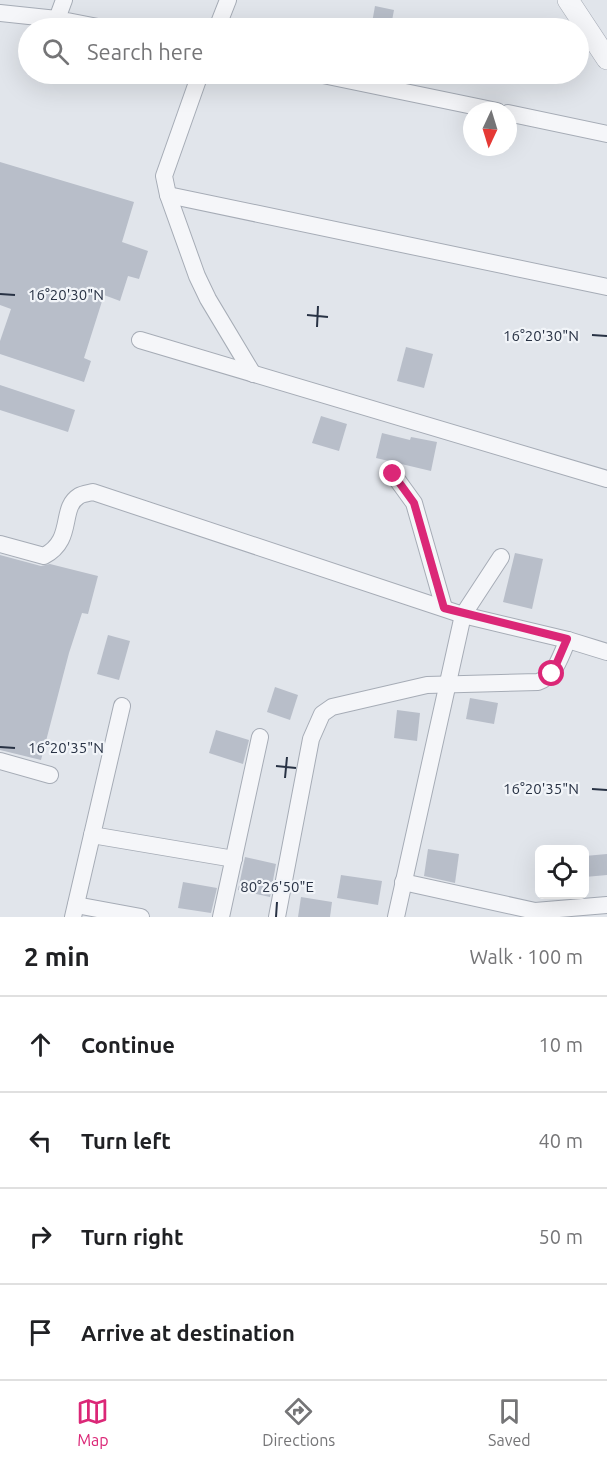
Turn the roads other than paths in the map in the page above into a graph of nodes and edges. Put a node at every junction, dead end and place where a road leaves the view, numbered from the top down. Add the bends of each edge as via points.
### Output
1 (64, 0) edge
2 (228, 0) edge
3 (568, 0) edge
4 (0, 13) edge
5 (48, 18) edge
6 (57, 18) edge
7 (221, 18) edge
8 (580, 18) edge
9 (589, 32) edge
10 (607, 59) edge
11 (197, 84) edge
12 (366, 84) edge
13 (463, 104) edge
14 (517, 115) edge
15 (607, 134) edge
16 (168, 195) junction
17 (607, 287) edge
18 (140, 340) dead end
19 (253, 374) junction
20 (393, 474) dead end
21 (607, 479) edge
22 (0, 544) edge
23 (501, 556) dead end
24 (444, 608) junction
25 (463, 615) junction
26 (567, 639) junction
27 (607, 652) edge
28 (447, 684) junction
29 (122, 706) dead end
30 (260, 737) dead end
31 (0, 761) edge
32 (50, 775) dead end
33 (92, 835) junction
34 (234, 859) junction
35 (404, 882) junction
36 (607, 905) edge
37 (75, 911) edge
38 (141, 917) edge
39 (221, 917) edge
40 (277, 917) edge
41 (396, 917) edge

1 - 6 street
2 - 7 street
3 - 8 street
4 - 5 street
9 - 10 street
11 - 16 street via 164,176
12 - 13 street
14 - 15 street
16 - 17 street
16 - 19 street via 197,276
18 - 19 street
19 - 21 street
20 - 24 street via 414,503
22 - 24 street via 44,556 55,551 62,542 72,504 79,496 93,492
23 - 25 street
24 - 25 street
25 - 26 street
25 - 28 street
26 - 27 street
26 - 28 street via 546,680
28 - 35 street
28 - 40 street via 332,707 322,714 311,739
29 - 33 street
30 - 34 street
31 - 32 street
33 - 34 street
33 - 37 street
34 - 39 street
35 - 36 street via 535,911
35 - 41 street
37 - 38 street

